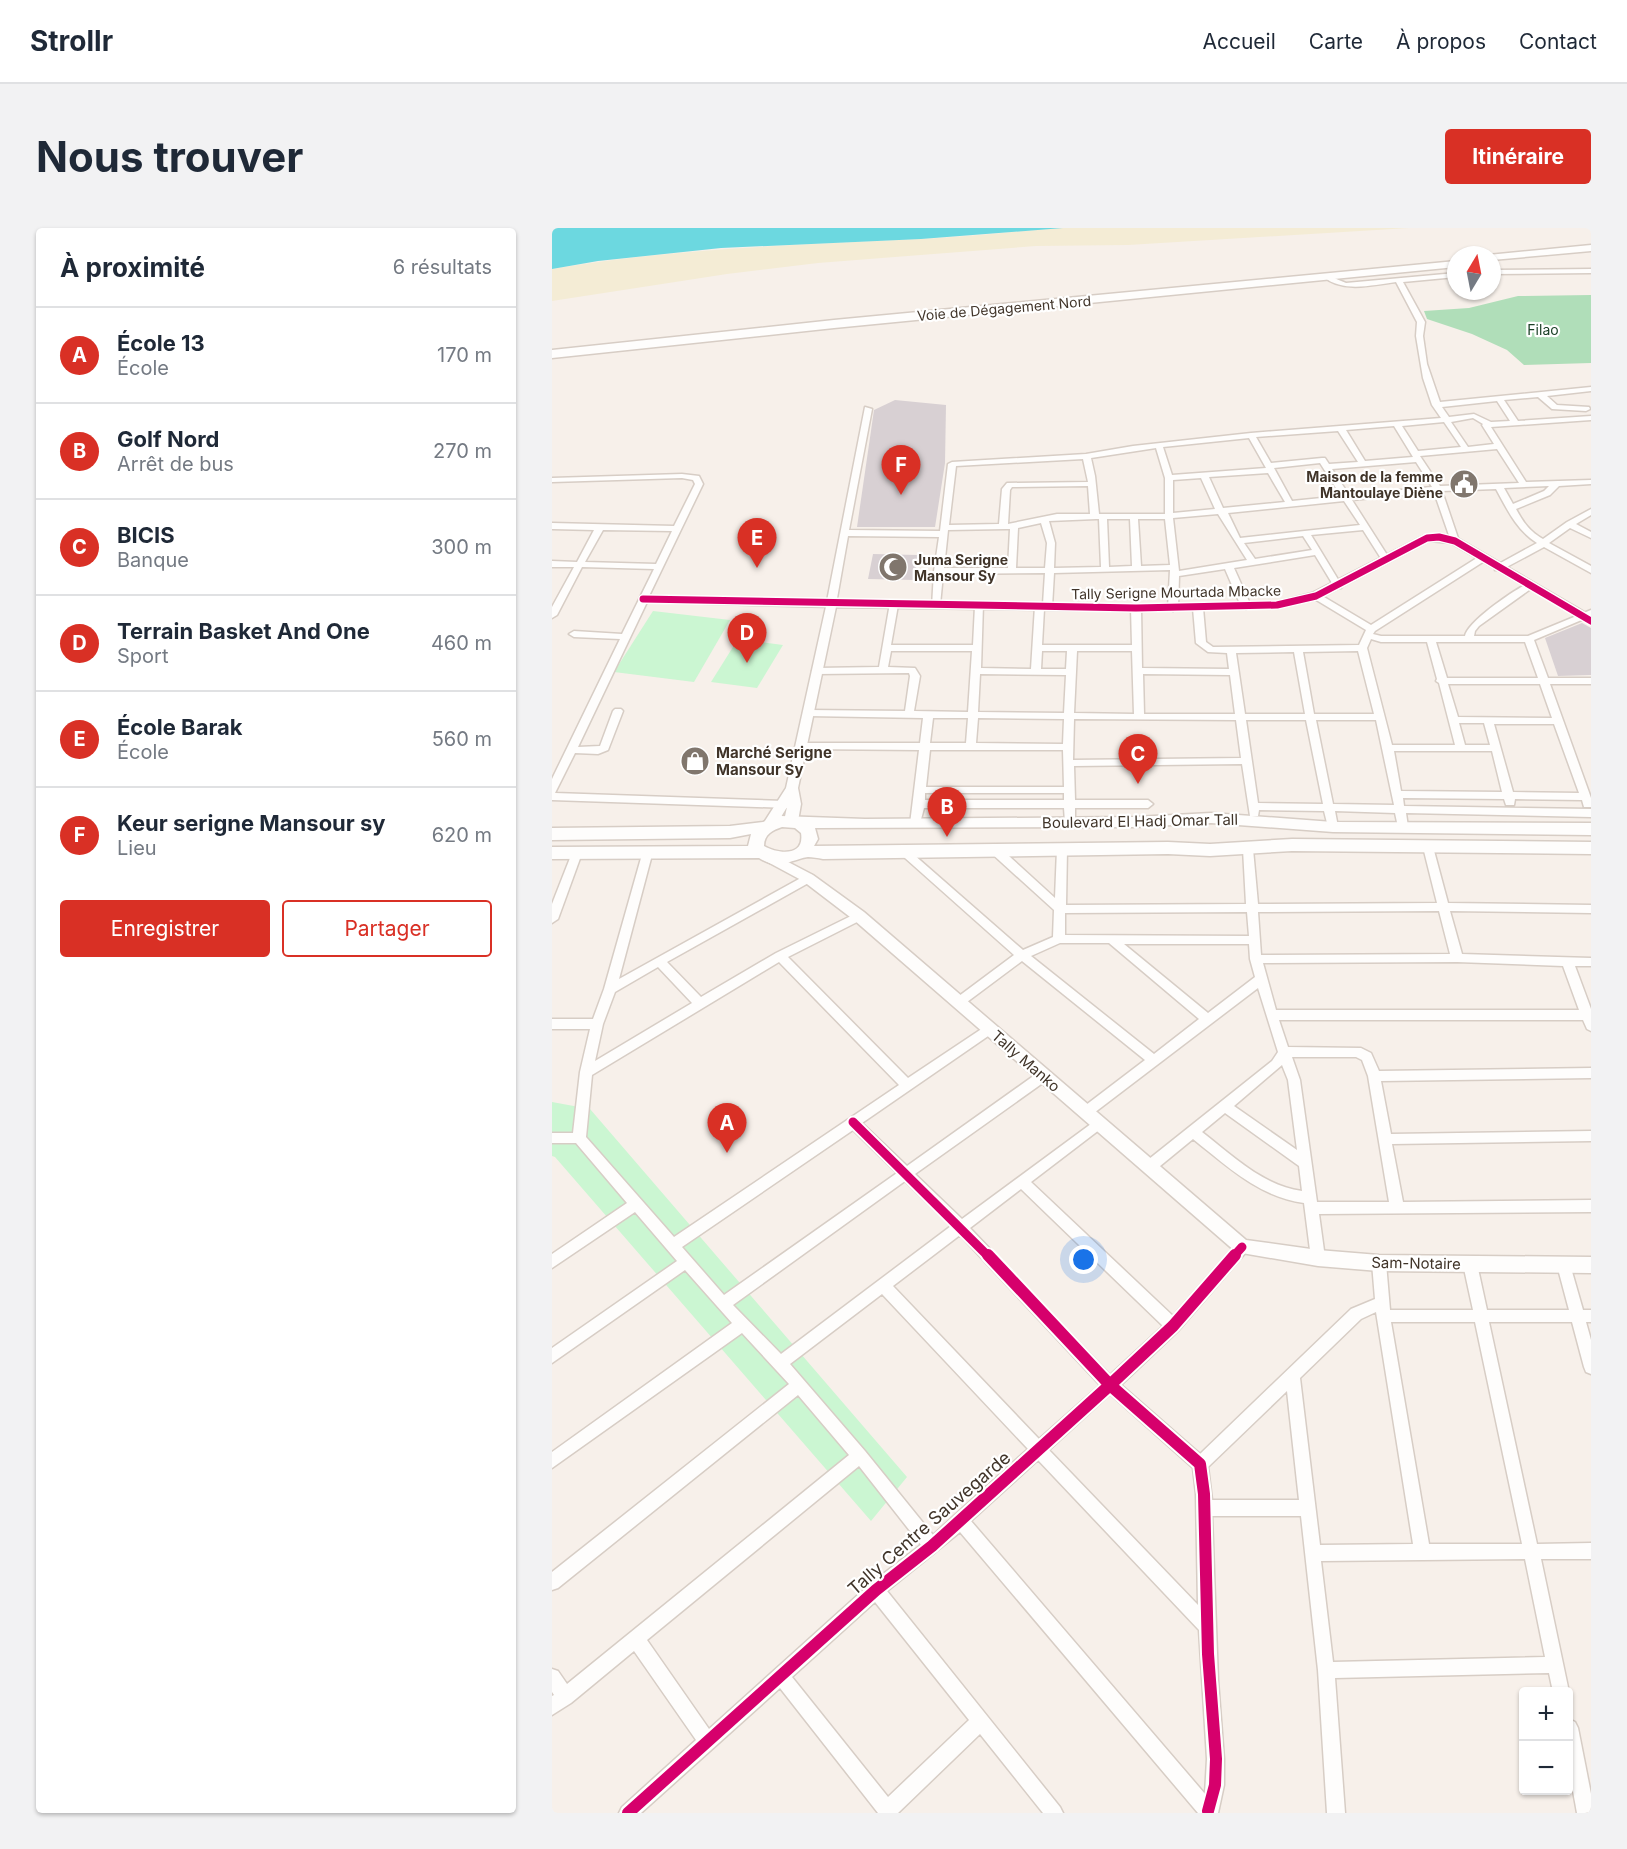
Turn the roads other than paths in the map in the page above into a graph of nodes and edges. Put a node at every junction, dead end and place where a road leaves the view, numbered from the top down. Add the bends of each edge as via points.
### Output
1 (1591, 250) edge
2 (1501, 258) edge
3 (1447, 263) edge
4 (1447, 263) edge
5 (1591, 271) edge
6 (1501, 272) edge
7 (1447, 276) edge
8 (1327, 277) junction
9 (1399, 281) junction
10 (552, 348) edge
11 (552, 354) edge
12 (1591, 389) edge
13 (1541, 394) junction
14 (1499, 399) junction
15 (1436, 405) junction
16 (868, 409) dead end
17 (1588, 409) edge
18 (1591, 418) edge
19 (1446, 420) junction
20 (1515, 422) junction
21 (1396, 423) junction
22 (1488, 423) junction
23 (1340, 427) junction
24 (1251, 435) junction
25 (1159, 446) junction
26 (1499, 447) junction
27 (1466, 449) junction
28 (1086, 456) junction
29 (1416, 457) junction
30 (1363, 464) junction
31 (1328, 467) junction
32 (1269, 468) junction
33 (1204, 475) junction
34 (1169, 478) junction
35 (552, 480) edge
36 (1558, 482) junction
37 (1591, 482) edge
38 (1091, 484) junction
39 (1524, 485) junction
40 (1498, 486) junction
41 (1437, 489) junction
42 (1346, 498) junction
43 (1290, 504) junction
44 (1511, 508) junction
45 (1222, 512) junction
46 (1591, 512) edge
47 (1168, 516) junction
48 (1099, 517) junction
49 (1134, 517) junction
50 (1045, 521) junction
51 (1570, 524) junction
52 (552, 526) edge
53 (1014, 526) junction
54 (600, 527) junction
55 (1003, 527) junction
56 (1365, 527) junction
57 (677, 529) junction
58 (943, 531) junction
59 (844, 533) junction
60 (1306, 534) junction
61 (1591, 534) edge
62 (1238, 541) junction
63 (1455, 541) junction
64 (1542, 544) junction
65 (1318, 552) junction
66 (1385, 558) junction
67 (1483, 558) junction
68 (1253, 563) junction
69 (552, 564) edge
70 (579, 565) junction
71 (658, 567) junction
72 (1229, 567) junction
73 (1498, 568) junction
74 (1137, 569) junction
75 (1012, 570) junction
76 (1048, 570) junction
77 (1105, 570) junction
78 (1591, 570) edge
79 (938, 571) junction
80 (1175, 571) junction
81 (1338, 585) junction
82 (1529, 586) junction
83 (1316, 596) junction
84 (643, 599) junction
85 (831, 604) junction
86 (893, 605) junction
87 (935, 605) junction
88 (980, 606) junction
89 (1044, 606) junction
90 (1246, 606) junction
91 (1136, 608) junction
92 (1173, 608) junction
93 (1198, 608) junction
94 (552, 615) edge
95 (1589, 617) edge
96 (1370, 633) junction
97 (574, 634) dead end
98 (625, 637) junction
99 (1431, 639) junction
100 (1469, 639) junction
101 (1529, 639) junction
102 (887, 648) junction
103 (977, 648) junction
104 (1038, 648) junction
105 (1072, 648) junction
106 (1137, 648) junction
107 (1362, 648) junction
108 (1298, 649) junction
109 (1231, 651) junction
110 (883, 670) junction
111 (817, 671) junction
112 (976, 671) junction
113 (1138, 671) junction
114 (1036, 672) junction
115 (1072, 672) junction
116 (1234, 672) junction
117 (1441, 681) junction
118 (1545, 681) junction
119 (1591, 681) edge
120 (618, 711) dead end
121 (808, 713) junction
122 (909, 714) junction
123 (928, 715) junction
124 (972, 716) junction
125 (1071, 717) junction
126 (1139, 717) junction
127 (1240, 717) junction
128 (1310, 717) junction
129 (1379, 717) junction
130 (1454, 720) junction
131 (1559, 721) junction
132 (1489, 722) junction
133 (926, 744) junction
134 (802, 746) junction
135 (971, 746) junction
136 (1068, 747) junction
137 (1461, 747) junction
138 (1388, 748) junction
139 (1495, 748) junction
140 (571, 750) junction
141 (1246, 761) junction
142 (1069, 763) junction
143 (792, 788) junction
144 (552, 790) edge
145 (920, 790) junction
146 (1069, 790) junction
147 (1396, 794) junction
148 (1508, 795) junction
149 (552, 796) edge
150 (1585, 797) junction
151 (919, 804) junction
152 (1068, 804) junction
153 (1148, 804) dead end
154 (784, 805) junction
155 (1329, 807) junction
156 (1399, 811) junction
157 (1591, 813) edge
158 (1254, 814) junction
159 (1514, 820) junction
160 (794, 822) junction
161 (1070, 822) junction
162 (915, 824) junction
163 (768, 826) junction
164 (1333, 827) junction
165 (1403, 827) junction
166 (1591, 829) edge
167 (552, 834) edge
168 (1428, 847) junction
169 (994, 849) junction
170 (1062, 849) junction
171 (1248, 849) junction
172 (1591, 849) edge
173 (901, 850) junction
174 (648, 851) junction
175 (803, 851) junction
176 (577, 853) junction
177 (552, 854) edge
178 (765, 855) junction
179 (808, 878) junction
180 (1444, 906) junction
181 (1060, 909) junction
182 (1251, 909) junction
183 (1591, 909) edge
184 (859, 916) junction
185 (552, 919) edge
186 (1059, 939) junction
187 (1111, 939) junction
188 (1253, 940) junction
189 (1022, 956) junction
190 (780, 957) junction
191 (1457, 958) junction
192 (1256, 959) junction
193 (659, 961) junction
194 (1568, 962) junction
195 (1591, 962) edge
196 (1260, 980) junction
197 (610, 989) junction
198 (959, 1002) junction
199 (699, 1004) junction
200 (1271, 1015) junction
201 (1590, 1018) edge
202 (1207, 1019) junction
203 (552, 1024) edge
204 (597, 1024) junction
205 (990, 1029) junction
206 (1285, 1052) junction
207 (1153, 1059) junction
208 (586, 1072) junction
209 (1591, 1073) edge
210 (1043, 1076) junction
211 (1374, 1076) junction
212 (907, 1085) junction
213 (1226, 1107) junction
214 (1086, 1112) junction
215 (853, 1122) junction
216 (1099, 1123) junction
217 (1193, 1132) junction
218 (1591, 1136) edge
219 (552, 1138) edge
220 (579, 1138) junction
221 (1386, 1138) junction
222 (1305, 1163) junction
223 (1149, 1167) junction
224 (907, 1175) junction
225 (1022, 1182) junction
226 (1310, 1203) junction
227 (636, 1204) junction
228 (1591, 1206) edge
229 (1397, 1208) junction
230 (960, 1226) junction
231 (672, 1246) junction
232 (1242, 1247) junction
233 (1318, 1258) junction
234 (687, 1261) junction
235 (552, 1262) edge
236 (1379, 1263) junction
237 (1470, 1264) junction
238 (1564, 1265) junction
239 (1591, 1265) edge
240 (882, 1285) junction
241 (723, 1304) junction
242 (1383, 1309) junction
243 (1584, 1316) edge
244 (1482, 1317) junction
245 (743, 1324) junction
246 (1173, 1326) junction
247 (552, 1356) edge
248 (780, 1362) junction
249 (1591, 1367) edge
250 (1292, 1374) junction
251 (799, 1385) junction
252 (1110, 1385) junction
253 (1038, 1450) junction
254 (860, 1456) junction
255 (552, 1461) edge
256 (1200, 1464) junction
257 (1204, 1508) junction
258 (1308, 1508) junction
259 (960, 1520) junction
260 (932, 1546) junction
261 (1591, 1551) edge
262 (1422, 1552) junction
263 (1533, 1552) junction
264 (1314, 1554) junction
265 (552, 1582) edge
266 (876, 1590) junction
267 (1208, 1627) junction
268 (636, 1639) junction
269 (1556, 1665) junction
270 (1326, 1670) junction
271 (781, 1676) junction
272 (552, 1677) edge
273 (1560, 1687) edge
274 (558, 1702) edge
275 (981, 1721) junction
276 (1572, 1741) edge
277 (708, 1743) junction
278 (634, 1811) edge
279 (888, 1811) edge
280 (1208, 1812) edge
281 (1054, 1813) edge
282 (1336, 1813) edge
283 (1586, 1813) edge

1 - 2 highway
3 - 8 highway, Voie de Dégagement Nord
4 - 10 highway, Voie de Dégagement Nord via 833,318
5 - 6 street
7 - 9 street
8 - 9 street via 1346,285
8 - 11 highway, Voie de Dégagement Nord
9 - 15 street via 1421,322 1423,371
12 - 13 street
13 - 14 street
13 - 17 street via 1555,406
14 - 15 street
14 - 20 street
15 - 19 street
16 - 59 street
17 - 18 street
18 - 20 street
19 - 21 street
19 - 22 street via 1474,416
19 - 27 street
20 - 22 street
21 - 23 street
21 - 29 street
22 - 26 street via 1485,427
23 - 24 street
23 - 30 street
24 - 25 street
24 - 32 street
25 - 28 street
25 - 34 street
26 - 27 street
26 - 39 street
27 - 29 street
28 - 38 street via 1091,465
28 - 58 street via 952,464
29 - 30 street
29 - 41 street
30 - 31 street
31 - 32 street via 1321,460
31 - 42 street
32 - 33 street
32 - 43 street
33 - 34 street
33 - 45 street
34 - 47 street
35 - 57 street via 696,478 699,484
36 - 37 street
36 - 39 street
36 - 44 street via 1547,493
38 - 48 street
38 - 55 street via 1010,485 1006,489
39 - 40 street
40 - 41 street
40 - 44 street
41 - 42 street
41 - 63 street
42 - 43 street
42 - 56 street
43 - 45 street
44 - 64 street via 1525,531
45 - 47 street
45 - 62 street
46 - 51 street
47 - 49 street
47 - 80 street
48 - 49 street
48 - 50 street via 1057,517
48 - 77 street
49 - 74 street
50 - 53 street
50 - 76 street via 1051,543
51 - 61 street
51 - 64 street
52 - 54 street
53 - 55 street
53 - 75 street
54 - 57 street
54 - 70 street
55 - 58 street
56 - 60 street
56 - 66 street
57 - 71 street
58 - 59 street
58 - 79 street
59 - 85 street
60 - 62 street
60 - 65 street
62 - 68 street
63 - 66 street, Tally Serigne Mourtada Mbacke via 1430,537
63 - 67 street, Tally Serigne Mourtada Mbacke
64 - 73 street
64 - 78 street
65 - 68 street
65 - 81 street
66 - 81 street, Tally Serigne Mourtada Mbacke
67 - 73 street, Tally Serigne Mourtada Mbacke
67 - 96 street
68 - 72 street
69 - 70 street
70 - 71 street
70 - 94 street
71 - 84 street
72 - 80 street
72 - 90 street
73 - 82 street, Tally Serigne Mourtada Mbacke
74 - 77 street
74 - 80 street
75 - 76 street
75 - 79 street
76 - 77 street
76 - 89 street
79 - 87 street
80 - 92 street
81 - 83 street, Tally Serigne Mourtada Mbacke
82 - 95 street, Tally Serigne Mourtada Mbacke
82 - 100 street via 1472,627
83 - 90 street, Tally Serigne Mourtada Mbacke via 1289,603
83 - 96 street
84 - 85 street
84 - 98 street
85 - 86 street, Tally Serigne Mourtada Mbacke
85 - 111 street
86 - 87 street, Tally Serigne Mourtada Mbacke
86 - 102 street
87 - 88 street, Tally Serigne Mourtada Mbacke
88 - 89 street, Tally Serigne Mourtada Mbacke
88 - 103 street
89 - 91 street, Tally Serigne Mourtada Mbacke
89 - 104 street
90 - 93 street, Tally Serigne Mourtada Mbacke
91 - 92 street, Tally Serigne Mourtada Mbacke
91 - 106 street
92 - 93 street, Tally Serigne Mourtada Mbacke
93 - 109 street via 1204,647
95 - 101 street
96 - 99 street via 1381,639
96 - 107 street
97 - 98 street
98 - 140 street
99 - 100 street
99 - 117 street
100 - 101 street
101 - 118 street
102 - 103 street
102 - 110 street
103 - 112 street
104 - 105 street
104 - 114 street
105 - 106 street
105 - 115 street
106 - 113 street
107 - 108 street
107 - 129 street
108 - 109 street
108 - 128 street
109 - 116 street
110 - 111 street
110 - 122 street via 915,673
111 - 121 street
112 - 114 street
112 - 124 street
113 - 116 street
113 - 126 street
114 - 115 street
115 - 125 street
116 - 127 street
117 - 118 street
117 - 130 street
118 - 119 street
118 - 131 street
120 - 140 street via 604,748 598,752
121 - 122 street
121 - 134 street
122 - 123 street
123 - 124 street
123 - 133 street
124 - 125 street
124 - 135 street
125 - 126 street
125 - 136 street
126 - 127 street
127 - 128 street
127 - 141 street
128 - 129 street
128 - 155 street
129 - 138 street
130 - 132 street
130 - 137 street
131 - 132 street
131 - 150 street
132 - 139 street
133 - 134 street
133 - 135 street
133 - 145 street
134 - 143 street
135 - 136 street
136 - 142 street
137 - 138 street
137 - 139 street
138 - 147 street
139 - 148 street
140 - 144 street
141 - 142 street
141 - 158 street
142 - 146 street
143 - 154 street
143 - 160 street
145 - 146 street
145 - 151 street
146 - 152 street
147 - 148 street
147 - 156 street
148 - 150 street
148 - 159 street
149 - 154 street
150 - 157 street
151 - 152 street
151 - 162 street
152 - 153 street
152 - 161 street
154 - 163 street
155 - 156 street
155 - 158 street
155 - 164 street
156 - 159 street
156 - 165 street
157 - 159 street
158 - 161 main road, Boulevard El Hadj Omar Tall
158 - 164 main road, Boulevard El Hadj Omar Tall
159 - 165 main road, Boulevard El Hadj Omar Tall
159 - 166 main road, Boulevard El Hadj Omar Tall
160 - 162 main road, Boulevard El Hadj Omar Tall
160 - 163 main road
160 - 175 main road via 811,834
161 - 162 main road, Boulevard El Hadj Omar Tall
163 - 167 main road via 730,832
163 - 178 main road via 756,840 756,848
164 - 165 main road, Boulevard El Hadj Omar Tall
168 - 171 main road, Boulevard El Hadj Omar Tall via 1292,845
168 - 172 main road, Boulevard El Hadj Omar Tall
168 - 180 street
169 - 170 main road, Boulevard El Hadj Omar Tall
169 - 173 main road, Boulevard El Hadj Omar Tall
169 - 181 street
170 - 171 main road, Boulevard El Hadj Omar Tall
170 - 181 street
171 - 182 street
173 - 175 main road, Boulevard El Hadj Omar Tall
173 - 189 street
174 - 176 main road
174 - 178 main road
174 - 197 street
175 - 178 main road via 783,859
175 - 179 street
176 - 177 main road
176 - 185 street
178 - 179 street, Tally Manko
179 - 184 street, Tally Manko
179 - 193 street
180 - 182 street
180 - 183 street
180 - 191 street
181 - 182 street
181 - 186 street
182 - 188 street
184 - 190 street
184 - 198 street, Tally Manko
186 - 187 street
186 - 189 street
187 - 188 street
187 - 202 street
188 - 192 street
189 - 198 street
189 - 207 street
190 - 199 street
190 - 212 street
191 - 192 street
191 - 194 street
192 - 196 street
193 - 197 street
193 - 199 street
194 - 195 street
194 - 201 street
196 - 200 street
196 - 202 street
197 - 204 street
198 - 205 street, Tally Manko
199 - 208 street
200 - 201 street
200 - 206 street
202 - 207 street
203 - 204 street
204 - 208 street
205 - 210 street, Tally Manko
205 - 212 street
206 - 211 street via 1364,1053
206 - 213 street
206 - 222 street via 1294,1080
207 - 214 street
208 - 220 street
209 - 211 street
210 - 214 street, Tally Manko
210 - 224 street
211 - 221 street
212 - 215 street
213 - 217 street
213 - 222 street
214 - 216 street, Tally Manko
215 - 224 street
215 - 231 street
216 - 223 street, Tally Manko
216 - 225 street
217 - 223 street
217 - 226 street via 1247,1174
218 - 221 street
219 - 220 street
220 - 227 street
221 - 229 street
222 - 226 street
223 - 232 street, Tally Manko
224 - 230 street
224 - 241 street
225 - 230 street
225 - 246 street
226 - 229 street
226 - 233 street
227 - 231 street
227 - 235 street
228 - 229 street
230 - 240 street
230 - 252 street
231 - 234 street
232 - 233 street, Sam-Notaire
232 - 246 street, Tally Centre Sauvegarde
233 - 236 street, Sam-Notaire
234 - 241 street
234 - 247 street
236 - 237 street, Sam-Notaire
236 - 242 street
237 - 238 street, Sam-Notaire
237 - 244 street
238 - 239 street, Sam-Notaire
238 - 243 street
240 - 248 street
240 - 253 street
241 - 245 street
242 - 244 street
242 - 250 street via 1356,1314
242 - 262 street
243 - 244 street
243 - 249 street
244 - 263 street
245 - 248 street
245 - 255 street
246 - 252 street, Tally Centre Sauvegarde
248 - 251 street
250 - 256 street
250 - 258 street
251 - 254 street
251 - 265 street
252 - 253 street, Tally Centre Sauvegarde
252 - 256 street
253 - 259 street, Tally Centre Sauvegarde
253 - 267 street
254 - 260 street
254 - 268 street
256 - 257 street
257 - 258 street
257 - 267 street
258 - 264 street
259 - 260 street, Tally Centre Sauvegarde
259 - 280 street
260 - 266 street, Tally Centre Sauvegarde
261 - 263 street
262 - 263 street
262 - 264 street
263 - 269 street
264 - 270 street
266 - 271 street, Tally Centre Sauvegarde
266 - 275 street
267 - 280 street via 1217,1778
268 - 274 street
268 - 277 street
269 - 270 street
269 - 273 street
270 - 282 street
271 - 277 street, Tally Centre Sauvegarde
271 - 279 street
272 - 274 street
275 - 279 street
275 - 281 street
276 - 283 street
277 - 278 street, Tally Centre Sauvegarde

